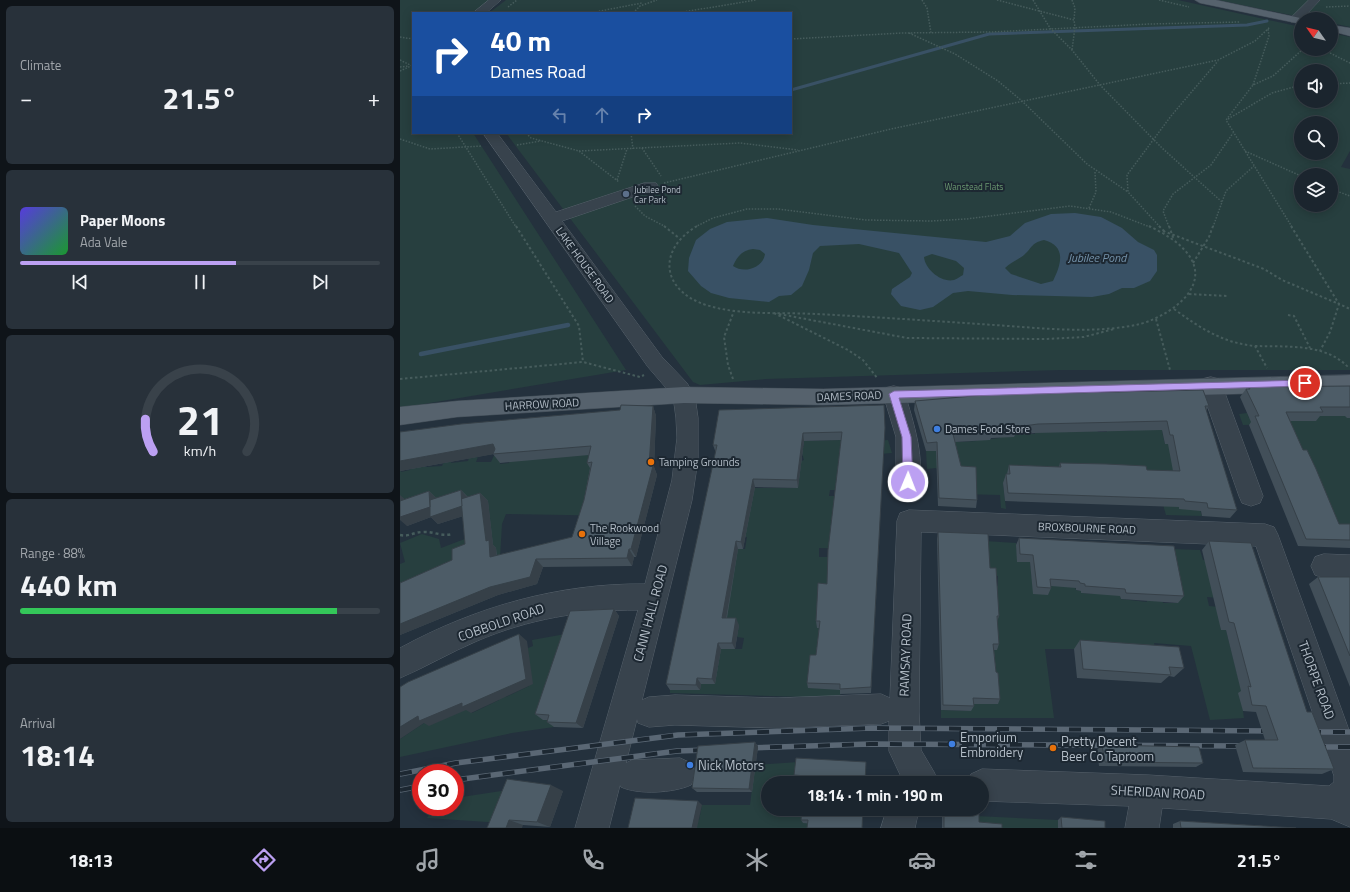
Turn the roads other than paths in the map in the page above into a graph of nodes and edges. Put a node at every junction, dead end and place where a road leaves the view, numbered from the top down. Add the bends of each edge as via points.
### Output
1 (496, 0) edge
2 (1200, 0) edge
3 (1318, 3) edge
4 (480, 12) edge
5 (1308, 12) edge
6 (1294, 20) edge
7 (1338, 29) edge
8 (1350, 32) edge
9 (491, 134) edge
10 (650, 186) road end
11 (552, 220) junction
12 (1350, 383) edge
13 (1211, 385) junction
14 (888, 389) junction
15 (684, 395) junction
16 (400, 416) edge
17 (908, 482) dead end
18 (1251, 496) dead end
19 (909, 521) joint
20 (1265, 535) joint
21 (1324, 566) dead end
22 (1350, 566) edge
23 (655, 597) junction
24 (400, 664) edge
25 (881, 709) dead end
26 (649, 712) dead end
27 (680, 774) dead end
28 (632, 776) dead end
29 (918, 776) edge
30 (989, 785) edge
31 (1148, 791) junction
32 (1342, 807) edge
33 (901, 816) edge
34 (592, 828) edge
35 (898, 828) edge
36 (1142, 828) edge

1 - 4 street
2 - 6 main road
3 - 5 street
7 - 8 main road
9 - 11 street, LAKE HOUSE ROAD
10 - 11 street
11 - 15 street, LAKE HOUSE ROAD via 655,362
12 - 13 main road, DAMES ROAD
13 - 14 main road, DAMES ROAD
13 - 18 street
14 - 15 main road, DAMES ROAD via 823,397
14 - 17 street via 907,437
15 - 16 main road, HARROW ROAD via 457,409
15 - 23 street, CANN HALL ROAD via 689,448
19 - 20 street, BROXBOURNE ROAD
19 - 29 street, RAMSAY ROAD via 905,751
20 - 32 street, THORPE ROAD via 1350,776 1350,790
21 - 22 street
23 - 24 street, COBBOLD ROAD via 598,598 540,607 481,626 416,654
23 - 34 street, CANN HALL ROAD
25 - 26 street via 777,713 675,710
27 - 28 street
30 - 31 street, SHERIDAN ROAD
31 - 32 street, SHERIDAN ROAD
31 - 36 street
33 - 35 street

